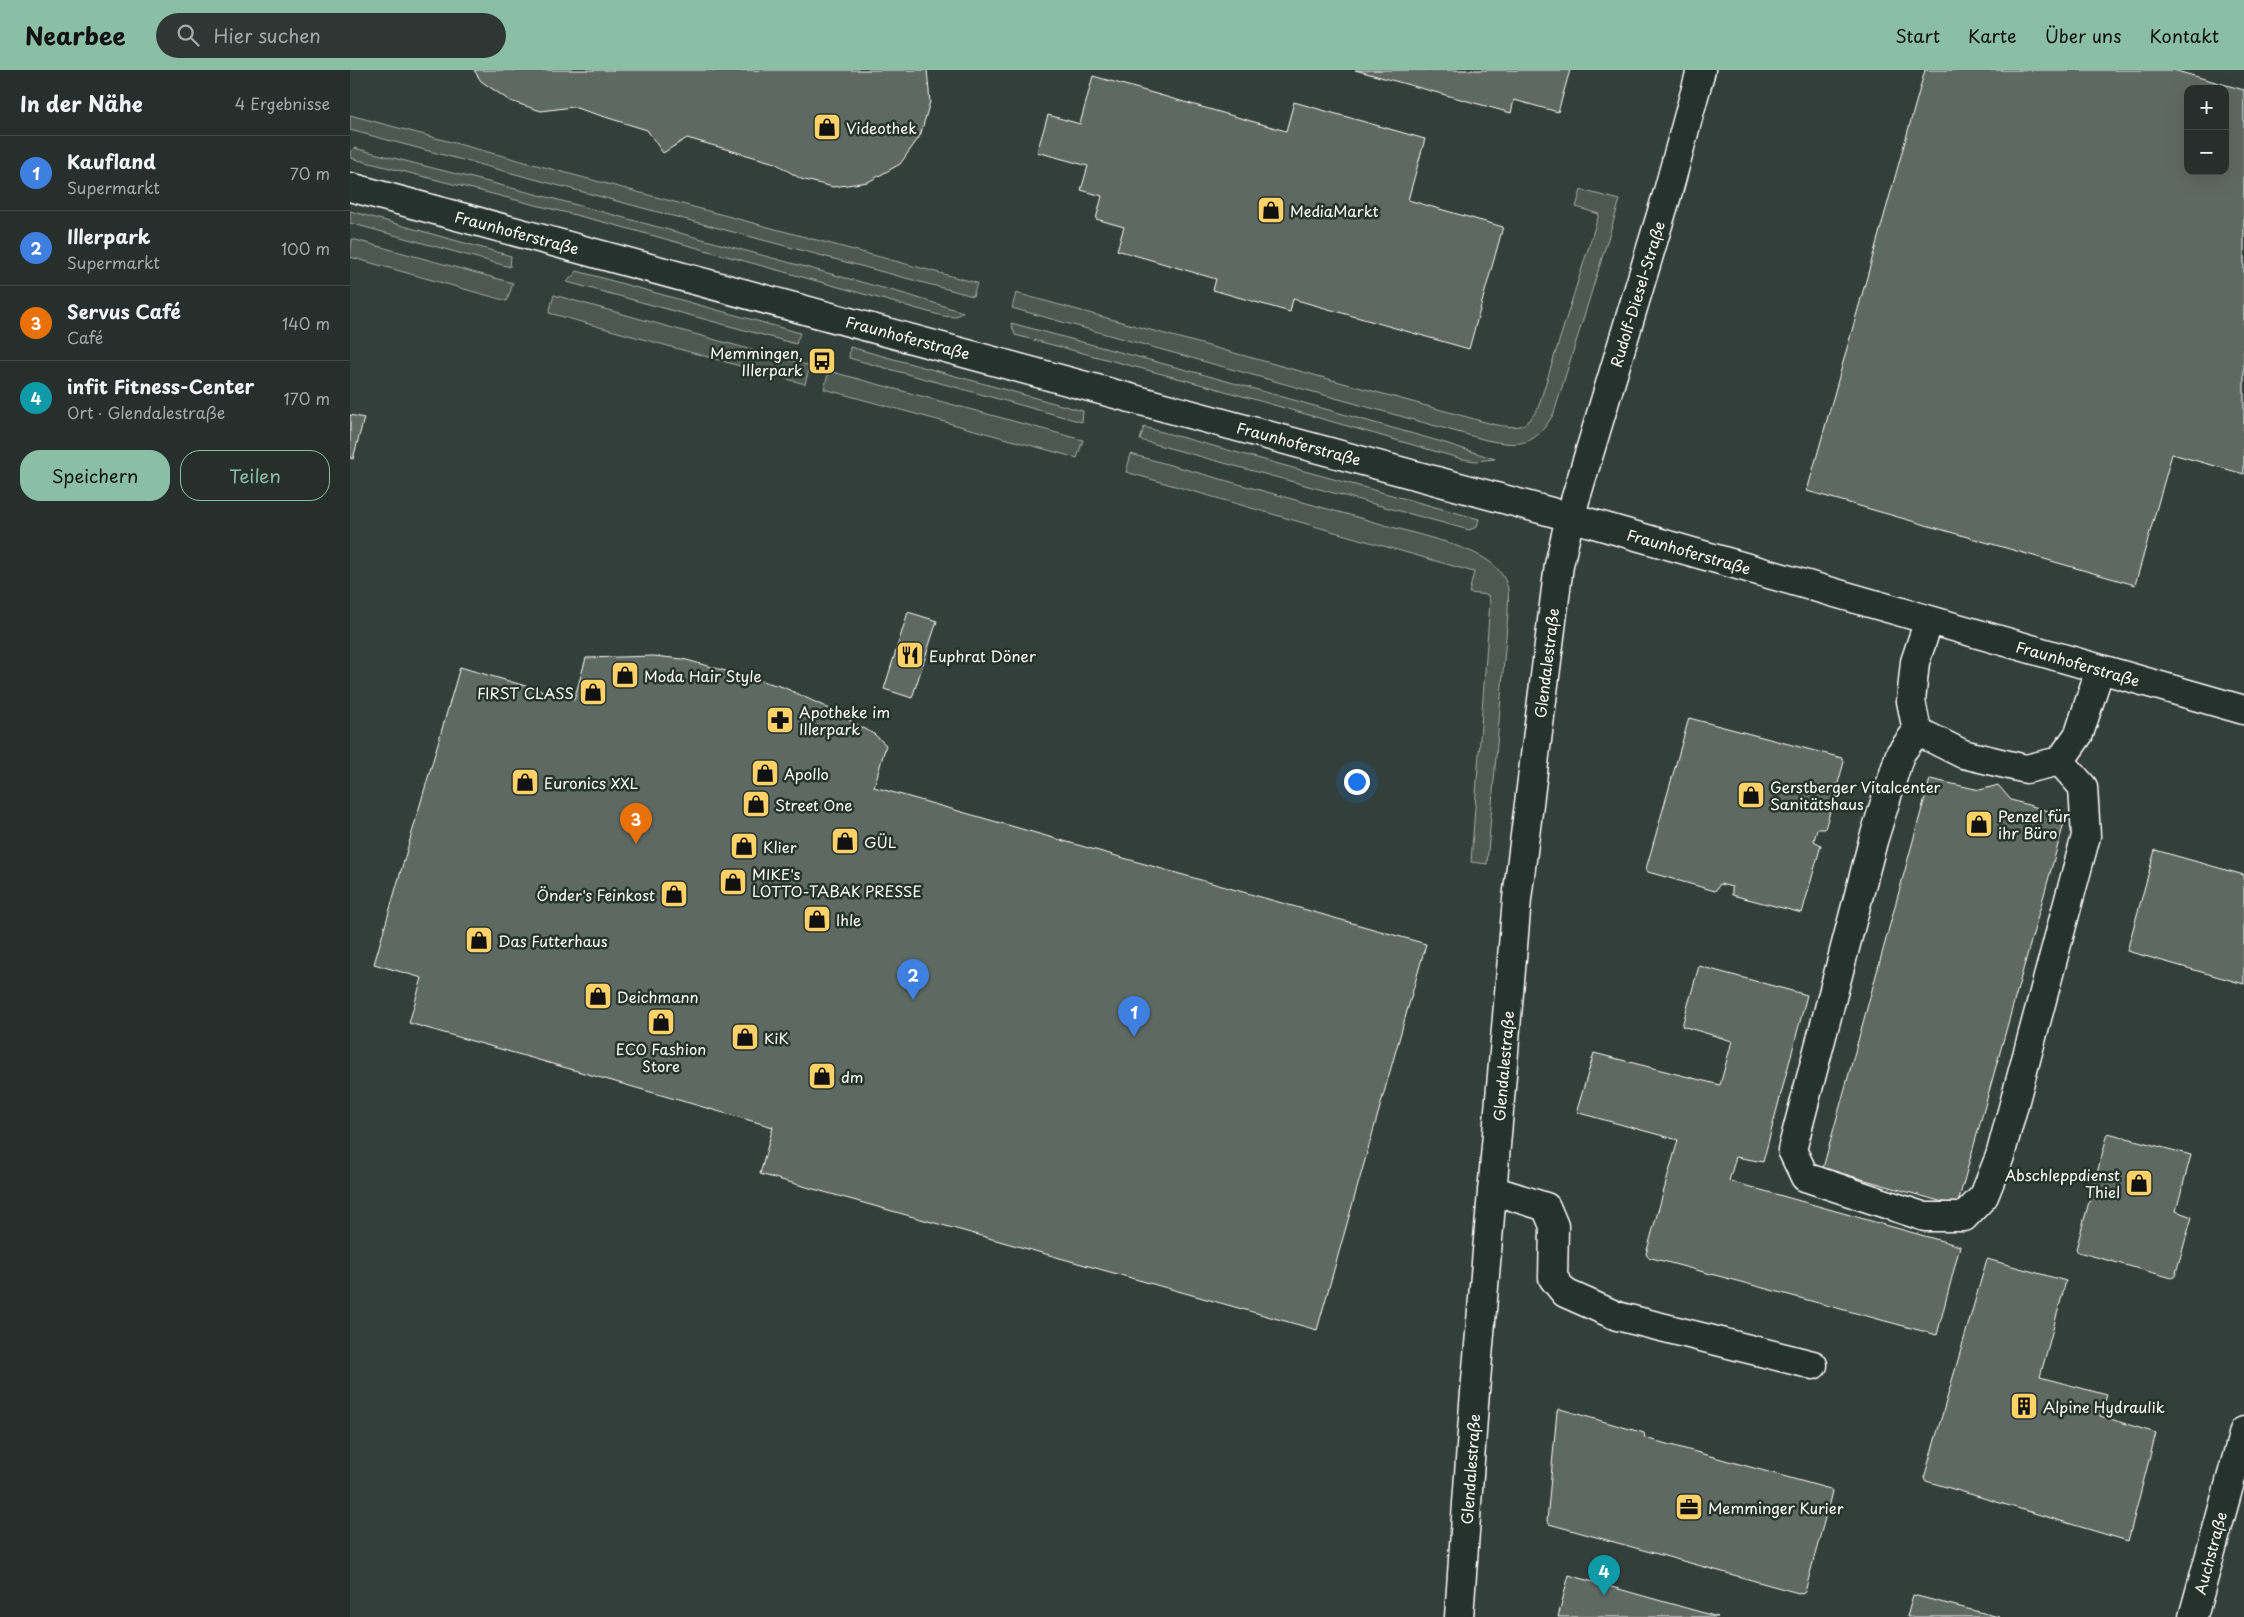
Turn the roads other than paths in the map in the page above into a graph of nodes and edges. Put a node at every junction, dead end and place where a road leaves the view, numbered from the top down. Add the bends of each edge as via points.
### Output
1 (1701, 70) edge
2 (350, 187) edge
3 (1570, 517) junction
4 (1928, 620) junction
5 (2100, 669) junction
6 (2244, 710) edge
7 (1917, 731) junction
8 (2060, 760) junction
9 (1492, 1190) junction
10 (1813, 1365) dead end
11 (2244, 1431) edge
12 (1459, 1617) edge
13 (2193, 1617) edge

1 - 3 street, Rudolf-Diesel-Straße
2 - 3 street, Fraunhoferstraße
3 - 4 street, Fraunhoferstraße
3 - 9 street, Glendalestraße via 1558,565 1517,892
4 - 5 street, Fraunhoferstraße
4 - 7 street via 1915,662 1911,701
5 - 6 street, Fraunhoferstraße
5 - 8 street via 2079,734
7 - 8 street via 1963,754 2026,769
7 - 8 street via 1900,754 1873,841 1792,1150 1805,1177 1925,1217 1964,1217 1984,1196 2000,1156 2086,836 2083,787
9 - 10 street via 1546,1207 1554,1226 1553,1278 1565,1293 1617,1316
9 - 12 street, Glendalestraße
11 - 13 street, Auchstraße

